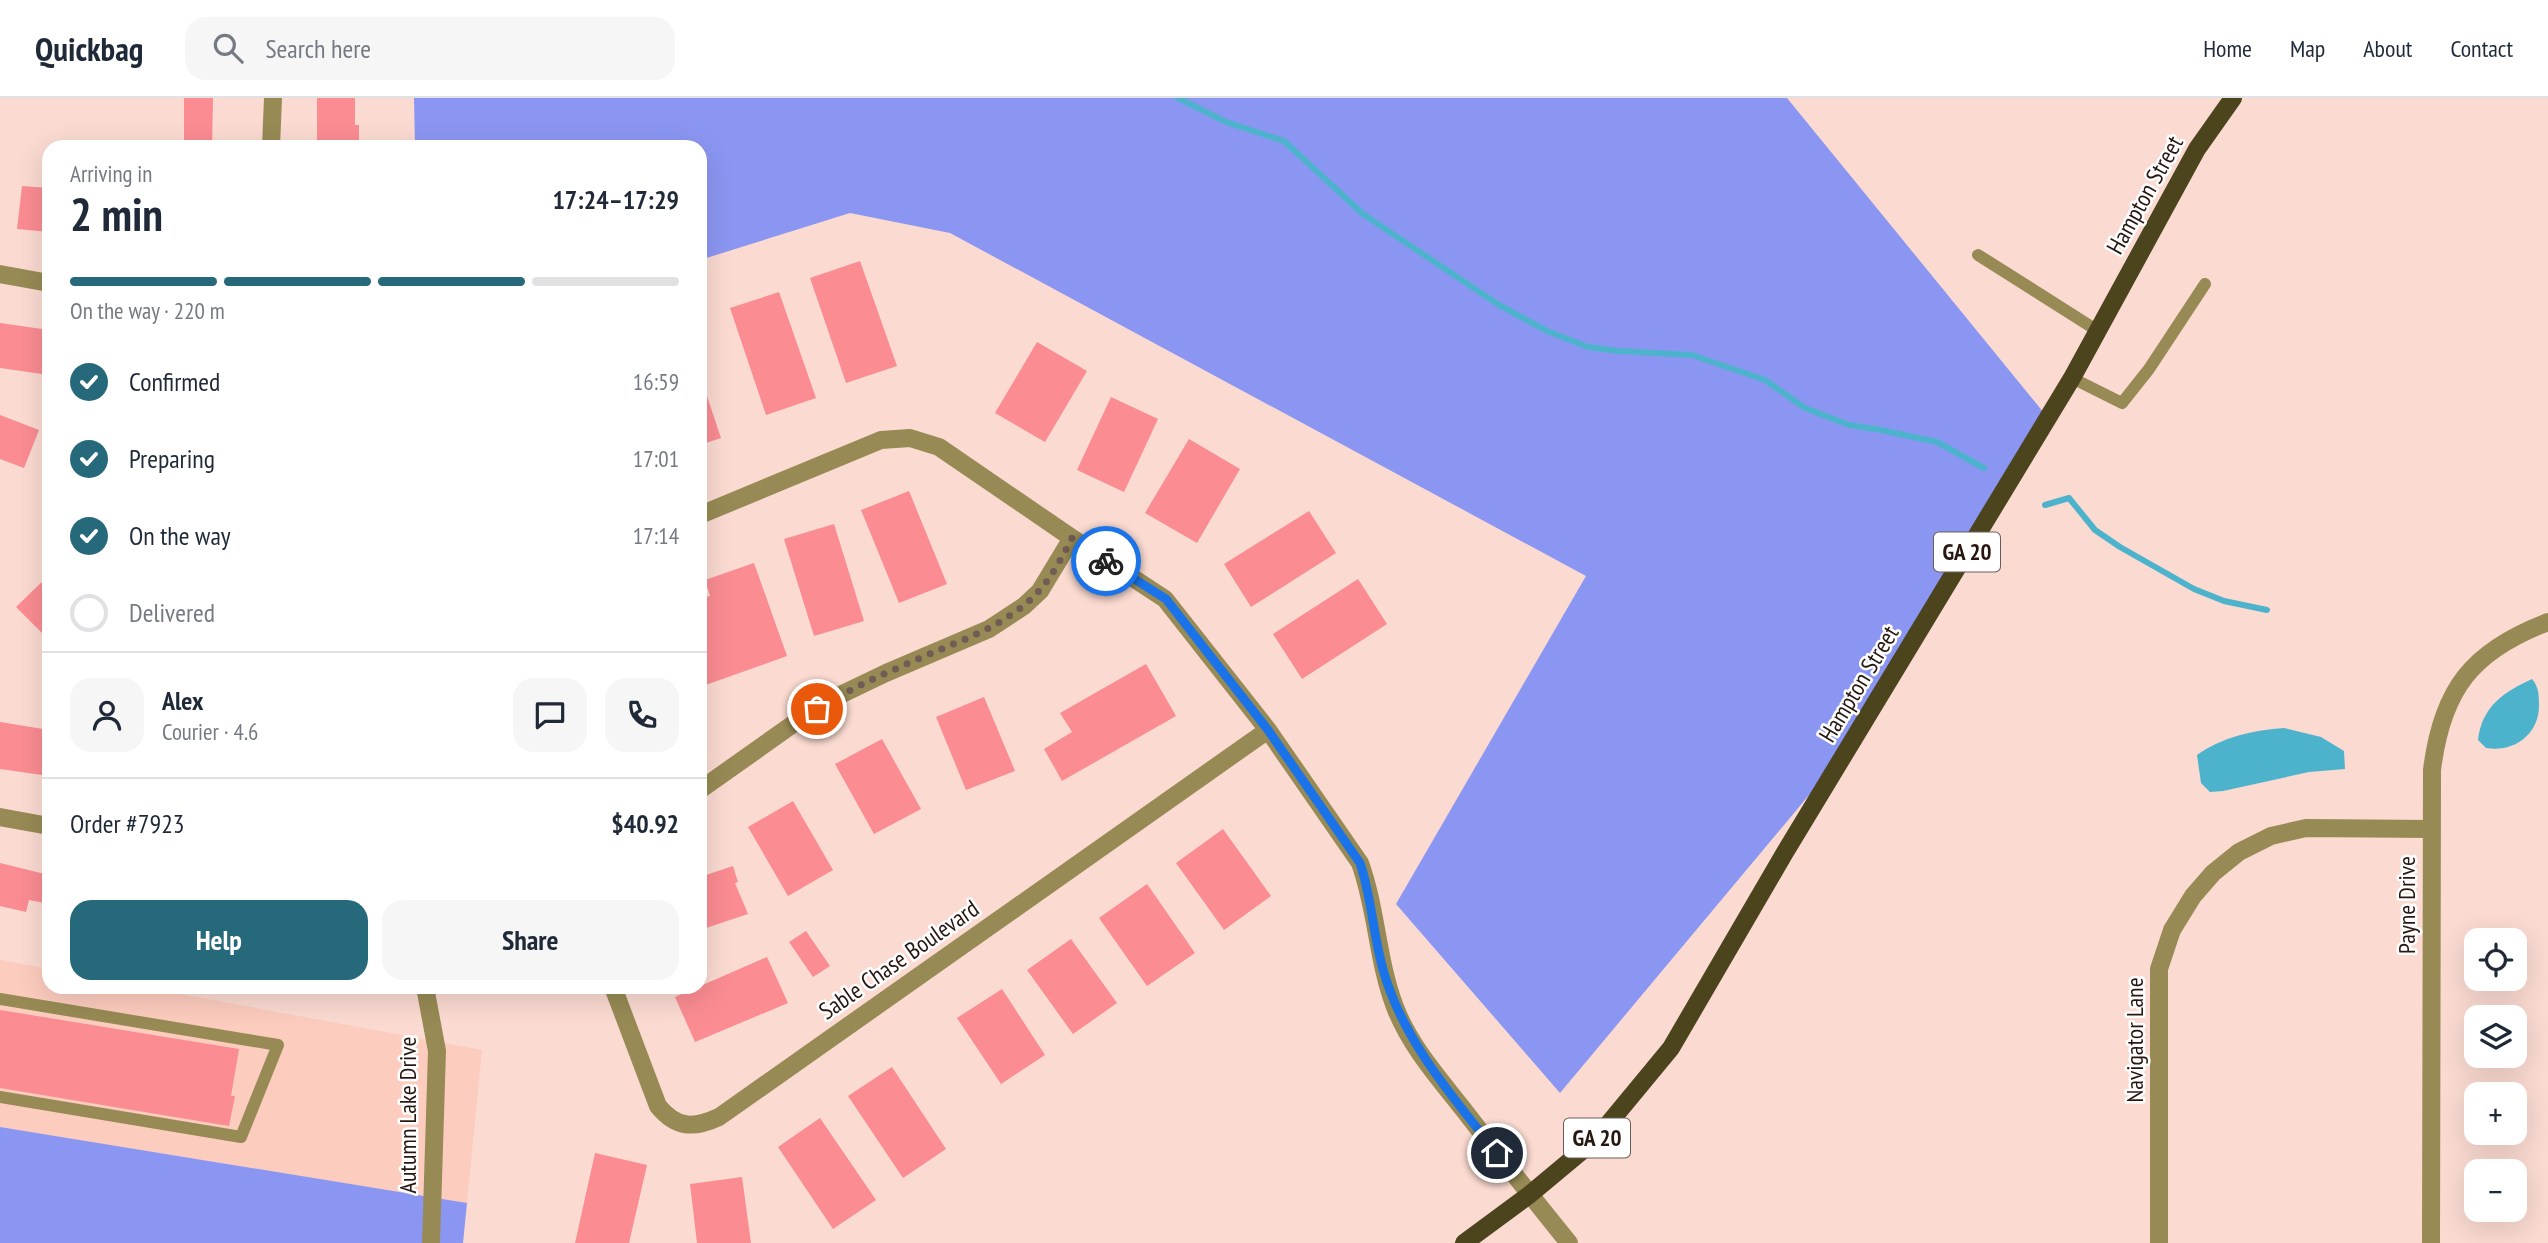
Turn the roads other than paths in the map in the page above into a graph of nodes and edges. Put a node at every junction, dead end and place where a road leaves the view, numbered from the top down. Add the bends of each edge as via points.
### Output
1 (273, 98) edge
2 (2233, 98) edge
3 (271, 140) edge
4 (1978, 255) dead end
5 (0, 274) edge
6 (42, 282) edge
7 (2205, 284) dead end
8 (2098, 331) junction
9 (2072, 378) junction
10 (707, 512) edge
11 (1072, 538) junction
12 (2548, 622) edge
13 (1268, 730) junction
14 (707, 785) edge
15 (0, 817) edge
16 (42, 825) edge
17 (2432, 829) junction
18 (426, 994) edge
19 (616, 994) edge
20 (0, 999) edge
21 (0, 1097) edge
22 (1529, 1195) junction
23 (431, 1243) edge
24 (1464, 1243) edge
25 (1569, 1243) edge
26 (2159, 1243) edge
27 (2431, 1243) edge

1 - 3 street
2 - 8 main road, Hampton Street / GA 20 via 2197,149
4 - 8 lane
5 - 6 street
7 - 9 lane via 2122,403
8 - 9 main road, Hampton Street / GA 20
9 - 22 main road, Hampton Street / GA 20 via 1671,1048 1595,1140
10 - 11 street via 881,440 910,438 939,447
11 - 13 street via 1166,599
11 - 14 street via 1046,582 1024,606 989,629 838,696
12 - 17 street, Payne Drive via 2515,634 2487,653 2461,681 2436,738
13 - 19 street, Sable Chase Boulevard via 706,1122 679,1122 658,1105
13 - 22 street via 1360,863 1383,970 1413,1042
15 - 16 street
17 - 26 street, Navigator Lane via 2306,828 2271,836 2239,852 2193,896 2172,930 2159,969
17 - 27 street, Payne Drive
18 - 23 street, Autumn Lake Drive via 438,1051
20 - 21 lane via 278,1045 241,1137
22 - 24 main road, Hampton Street / GA 20
22 - 25 street

